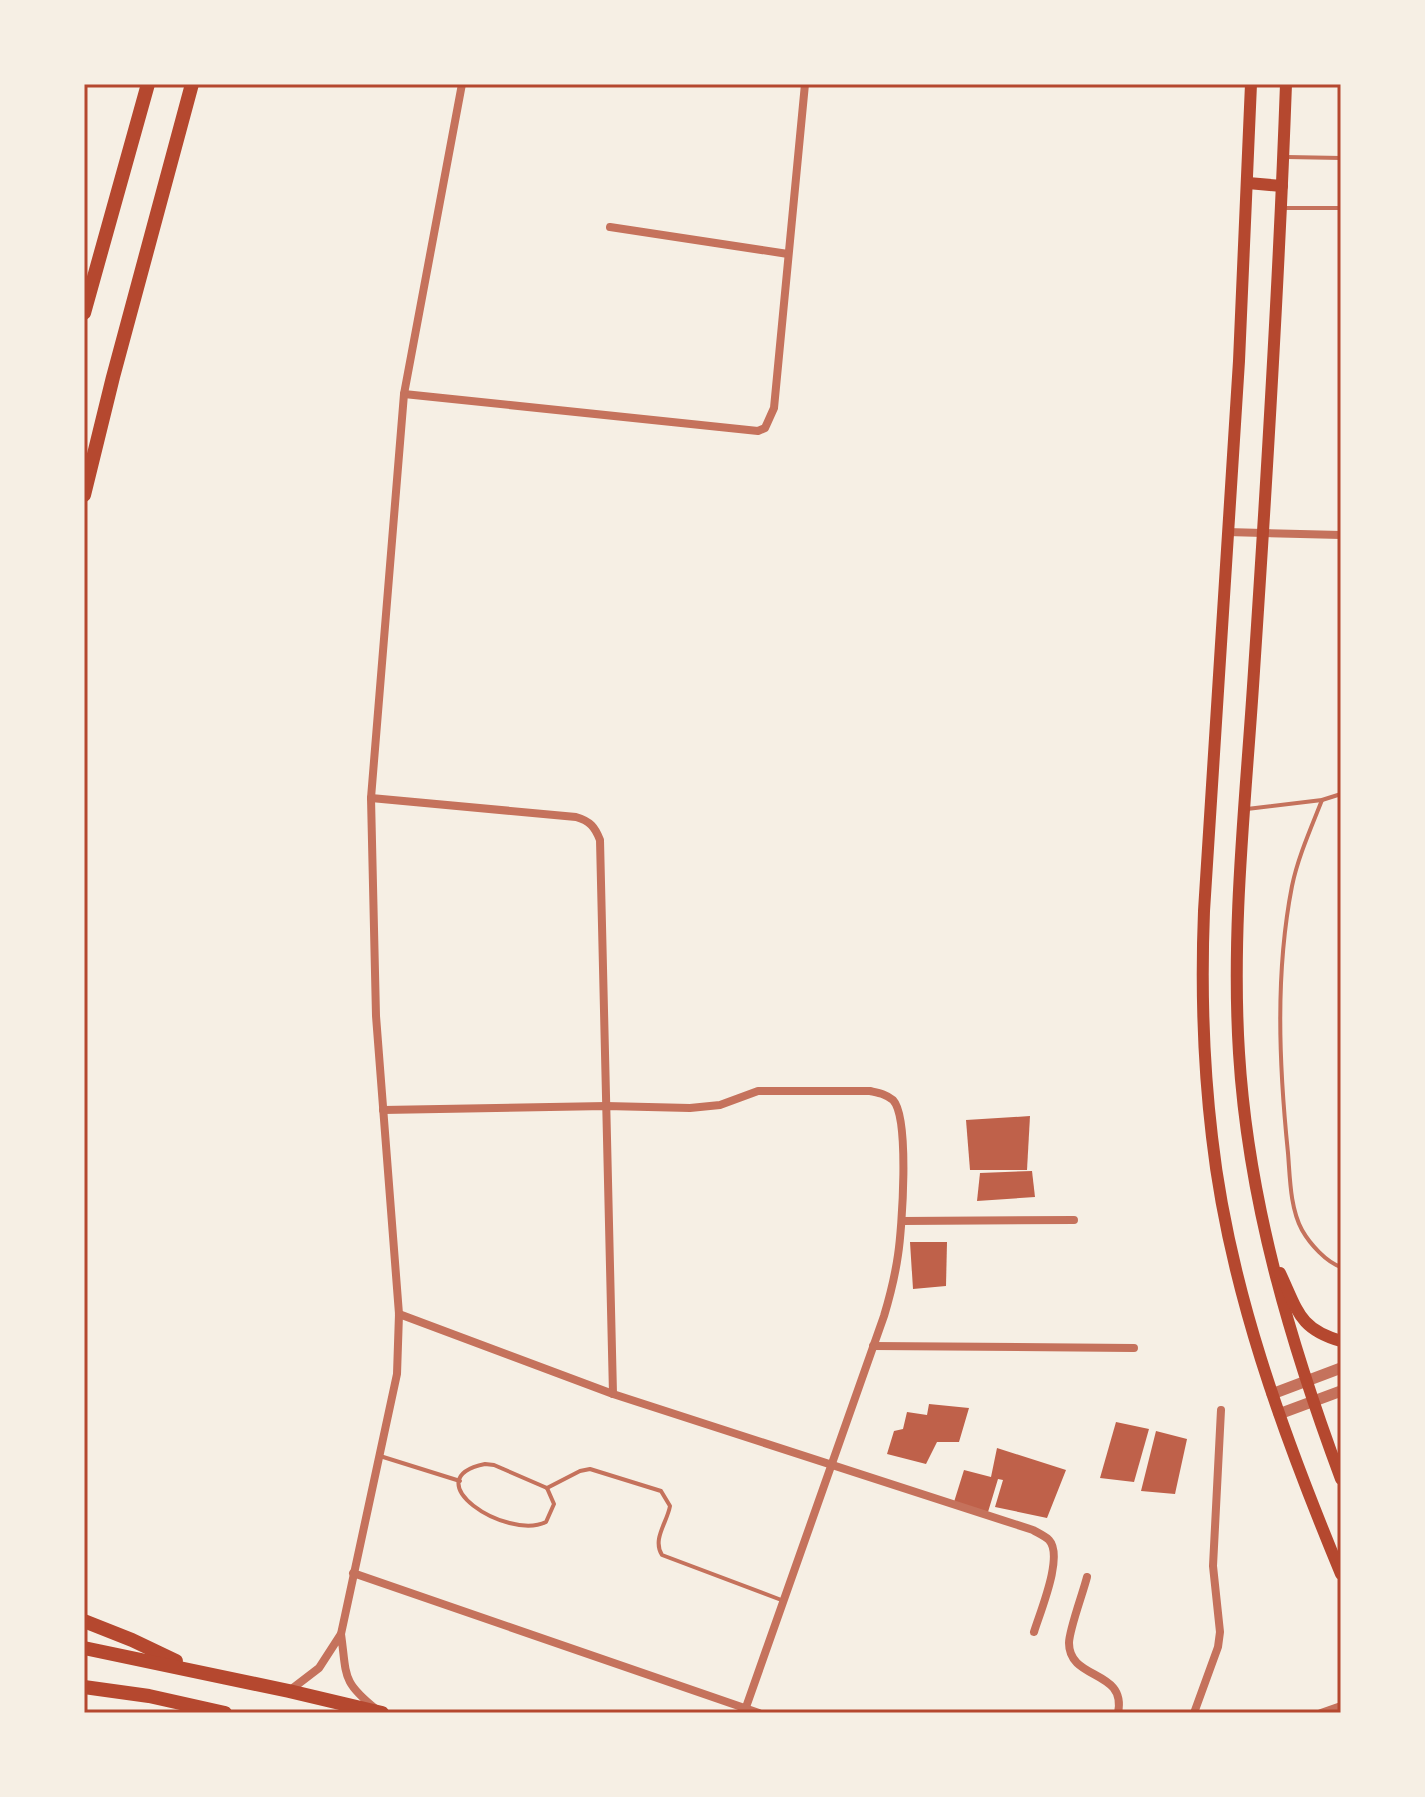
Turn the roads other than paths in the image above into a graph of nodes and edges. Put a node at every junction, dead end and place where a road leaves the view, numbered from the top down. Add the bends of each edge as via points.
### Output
1 (148, 84) edge
2 (192, 84) edge
3 (462, 84) edge
4 (805, 84) edge
5 (1251, 84) edge
6 (1286, 84) edge
7 (1284, 157) junction
8 (1341, 158) edge
9 (1248, 183) junction
10 (1282, 186) junction
11 (1281, 208) junction
12 (1341, 208) edge
13 (610, 227) dead end
14 (788, 254) junction
15 (84, 313) edge
16 (404, 394) junction
17 (84, 495) edge
18 (1227, 532) junction
19 (1263, 533) junction
20 (1341, 535) edge
21 (1341, 794) edge
22 (371, 798) junction
23 (1322, 800) junction
24 (1245, 809) junction
25 (606, 1106) junction
26 (383, 1110) junction
27 (1074, 1220) dead end
28 (902, 1221) junction
29 (1268, 1247) junction
30 (1341, 1267) edge
31 (399, 1314) junction
32 (1341, 1341) edge
33 (873, 1346) junction
34 (1134, 1348) dead end
35 (1341, 1368) edge
36 (1305, 1382) junction
37 (1341, 1391) edge
38 (613, 1394) junction
39 (1272, 1394) junction
40 (1312, 1401) junction
41 (1221, 1410) dead end
42 (1279, 1414) junction
43 (378, 1456) junction
44 (831, 1466) junction
45 (1341, 1479) edge
46 (460, 1481) junction
47 (547, 1488) junction
48 (353, 1573) junction
49 (1341, 1574) edge
50 (1087, 1577) dead end
51 (784, 1601) junction
52 (84, 1621) edge
53 (1034, 1632) dead end
54 (341, 1634) junction
55 (84, 1648) edge
56 (194, 1670) junction
57 (84, 1687) edge
58 (289, 1691) junction
59 (1341, 1706) edge
60 (745, 1710) junction
61 (381, 1712) edge
62 (225, 1713) edge
63 (759, 1713) edge
64 (1118, 1713) edge
65 (1194, 1713) edge
66 (1321, 1713) edge

1 - 15 main road
2 - 17 main road
3 - 16 street
4 - 14 street
5 - 9 main road
6 - 7 main road
7 - 8 lane
7 - 10 main road
9 - 10 main road
9 - 18 main road
10 - 11 main road
11 - 12 lane
11 - 19 main road
13 - 14 street
14 - 16 street via 774,408 765,428 758,431
16 - 22 street
18 - 19 street
18 - 39 main road via 1204,911 1204,1052 1227,1226
19 - 20 street
19 - 24 main road
21 - 23 lane
22 - 25 street via 576,817 595,828 600,840
22 - 26 street
23 - 24 lane
23 - 30 lane via 1290,898 1281,1064 1292,1195 1301,1228 1317,1250
24 - 29 main road via 1238,911 1239,1055
25 - 26 street
25 - 28 street via 690,1108 785,1089 883,1093 894,1101 902,1125
25 - 38 street
26 - 31 street
27 - 28 street
28 - 33 street via 893,1285
29 - 32 main road via 1308,1327
29 - 36 main road
31 - 38 street
31 - 43 street via 397,1374
33 - 34 street
33 - 44 street
35 - 36 street
36 - 39 street
36 - 40 main road
37 - 40 street
38 - 44 street
39 - 42 main road
40 - 42 street
40 - 45 main road
41 - 65 street via 1213,1566 1220,1632
42 - 49 main road
43 - 46 lane
43 - 48 street
44 - 51 street
44 - 53 street via 1048,1538 1055,1561
46 - 47 lane via 467,1470 485,1464
46 - 47 lane via 460,1492 474,1509 526,1527 546,1522 552,1514
47 - 51 lane via 590,1469 661,1491 670,1506 658,1539 662,1555
48 - 54 street
48 - 60 street
50 - 64 street via 1069,1645 1080,1666 1115,1688 1120,1696
51 - 60 street
52 - 56 main road
54 - 58 street via 319,1668
54 - 61 street via 348,1681
55 - 56 main road
56 - 58 main road
57 - 62 main road
58 - 61 main road
59 - 66 street
60 - 63 street

